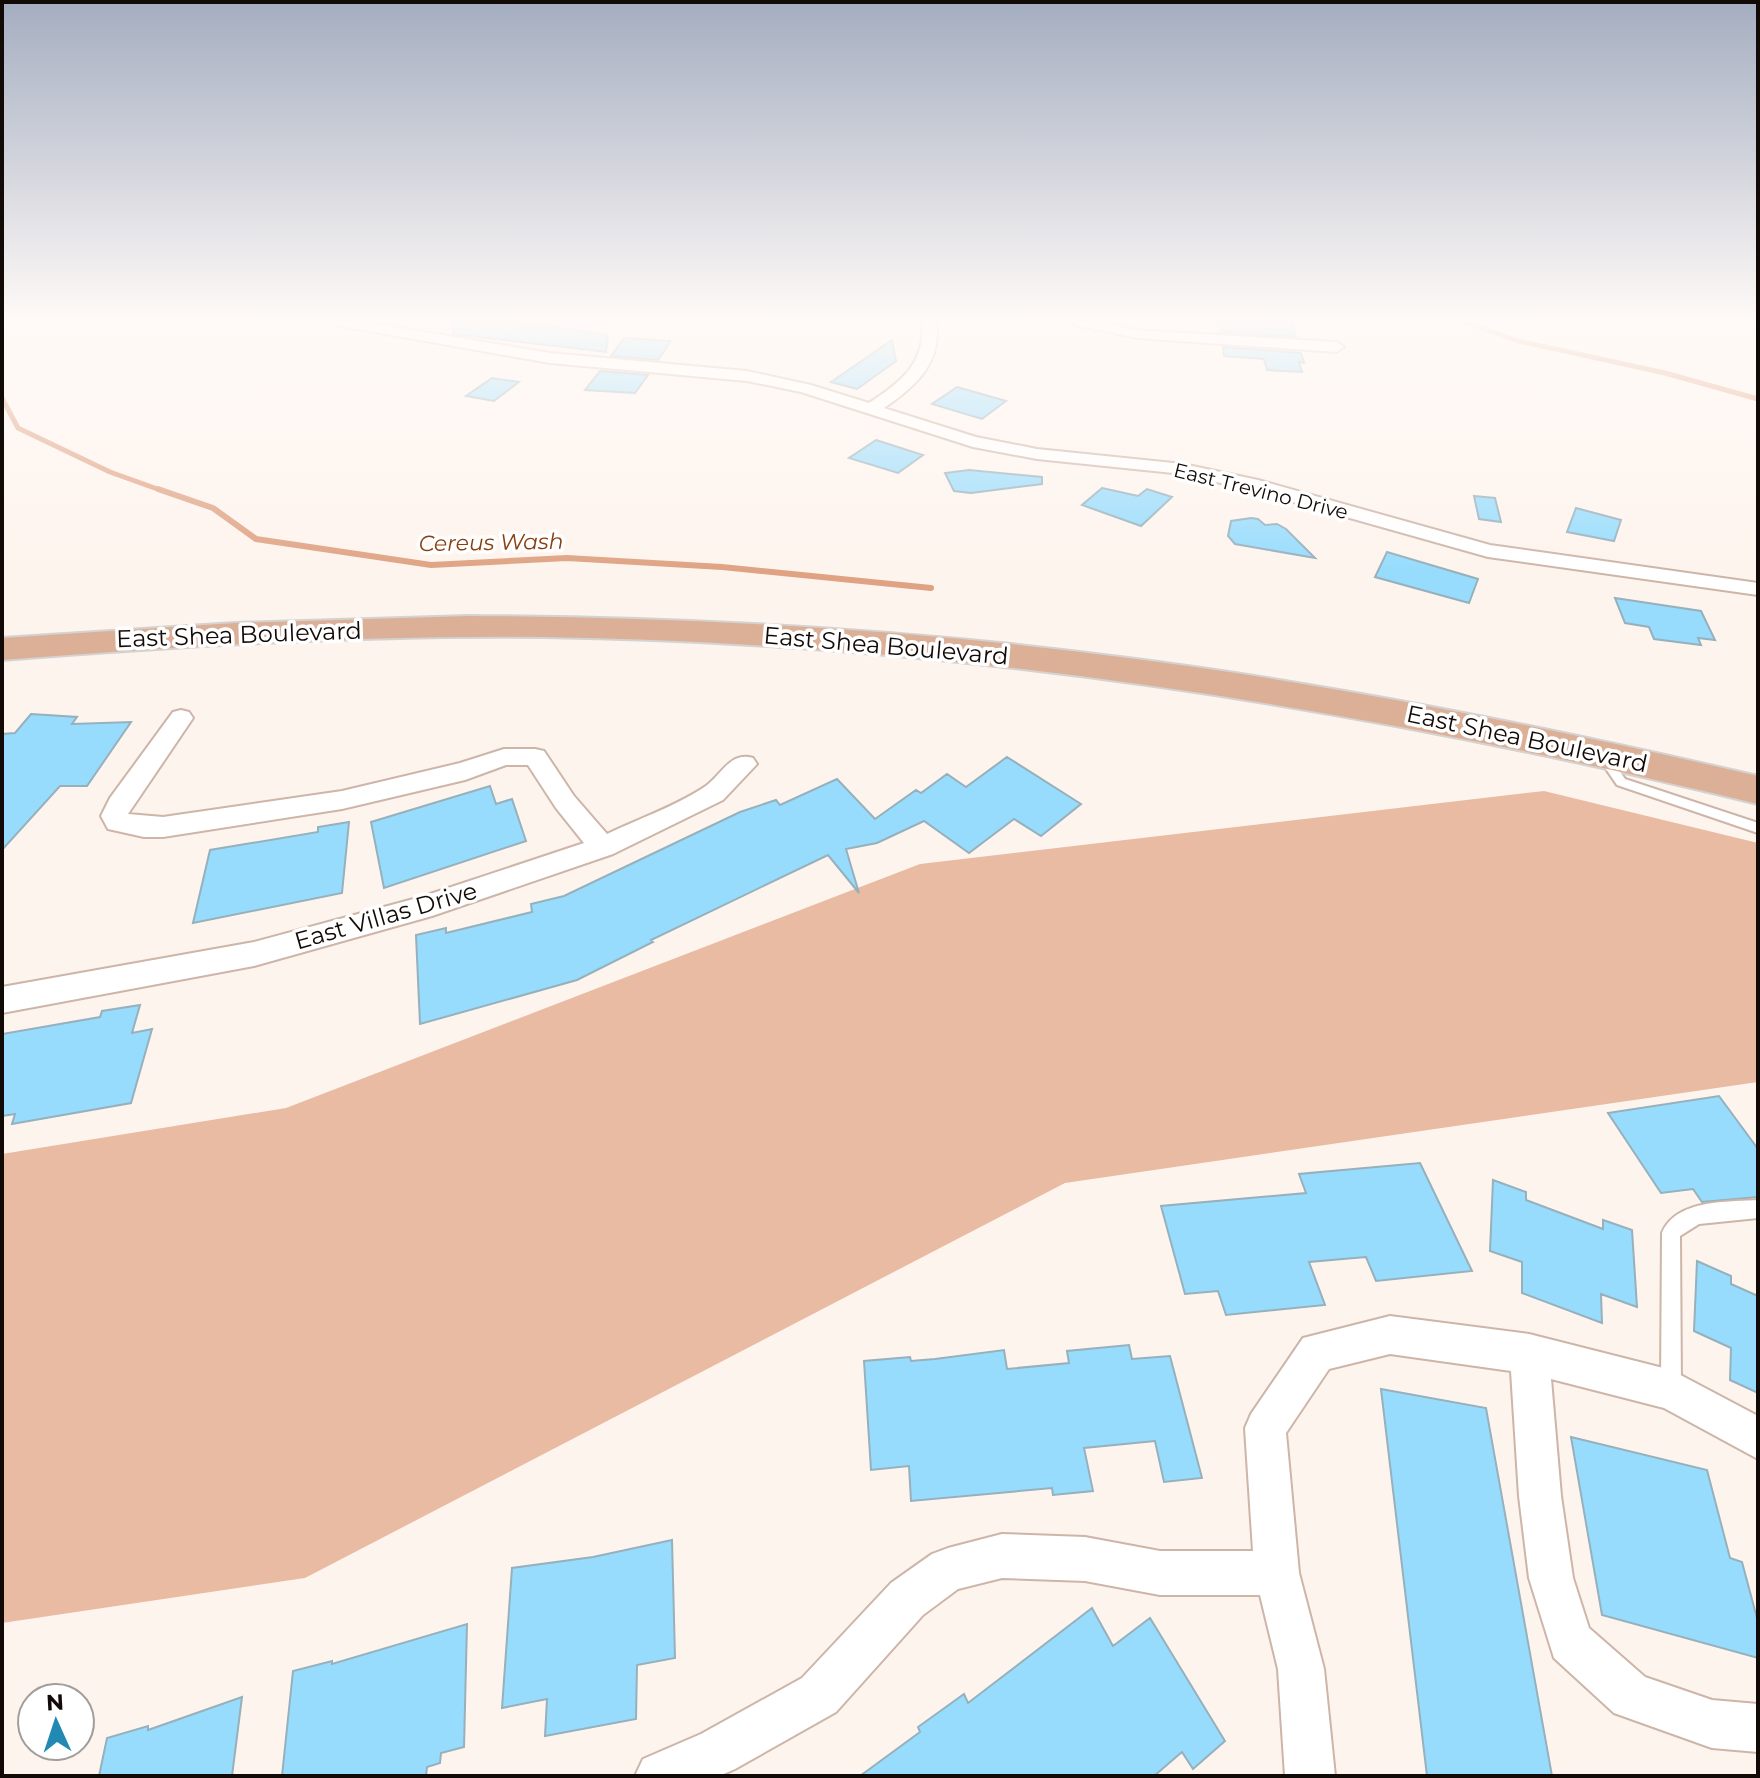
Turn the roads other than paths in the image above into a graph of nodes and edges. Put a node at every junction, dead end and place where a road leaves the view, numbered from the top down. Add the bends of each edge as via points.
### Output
1 (855, 405) edge
2 (878, 405) edge
3 (870, 410) junction
4 (1758, 589) edge
5 (789, 626) junction
6 (2, 627) edge
7 (2, 649) edge
8 (181, 718) dead end
9 (1612, 756) junction
10 (744, 764) dead end
11 (1758, 766) edge
12 (1758, 790) edge
13 (1758, 828) edge
14 (603, 847) junction
15 (2, 1000) edge
16 (1758, 1209) edge
17 (1529, 1354) junction
18 (1671, 1390) junction
19 (1758, 1438) edge
20 (1277, 1573) junction
21 (1758, 1728) edge
22 (660, 1776) edge
23 (1310, 1776) edge

1 - 3 street, East Trevino Drive
2 - 3 street
3 - 4 street, East Trevino Drive via 973,442 1183,469 1258,486 1488,551
5 - 6 main road, East Shea Boulevard via 658,608 396,607 252,610
5 - 7 main road, East Shea Boulevard via 424,628
5 - 9 main road, East Shea Boulevard via 1195,678 1473,725
5 - 11 main road, East Shea Boulevard via 1061,639 1298,673 1405,690
8 - 14 street via 119,805 117,822 163,827 342,800 523,755 535,757
9 - 12 main road, East Shea Boulevard
9 - 13 lane via 1610,766 1621,782
10 - 14 street, East Villas Drive via 714,794
14 - 15 street, East Villas Drive via 422,908 254,954
16 - 18 lane via 1696,1215 1680,1220 1671,1233
17 - 18 street
17 - 20 street via 1390,1335 1317,1352 1265,1428
17 - 21 street via 1551,1578 1570,1642 1631,1696 1712,1724
18 - 19 street
20 - 22 street via 1160,1573 1085,1559 1002,1556 948,1570 907,1599 819,1695 718,1752
20 - 23 street via 1301,1669

